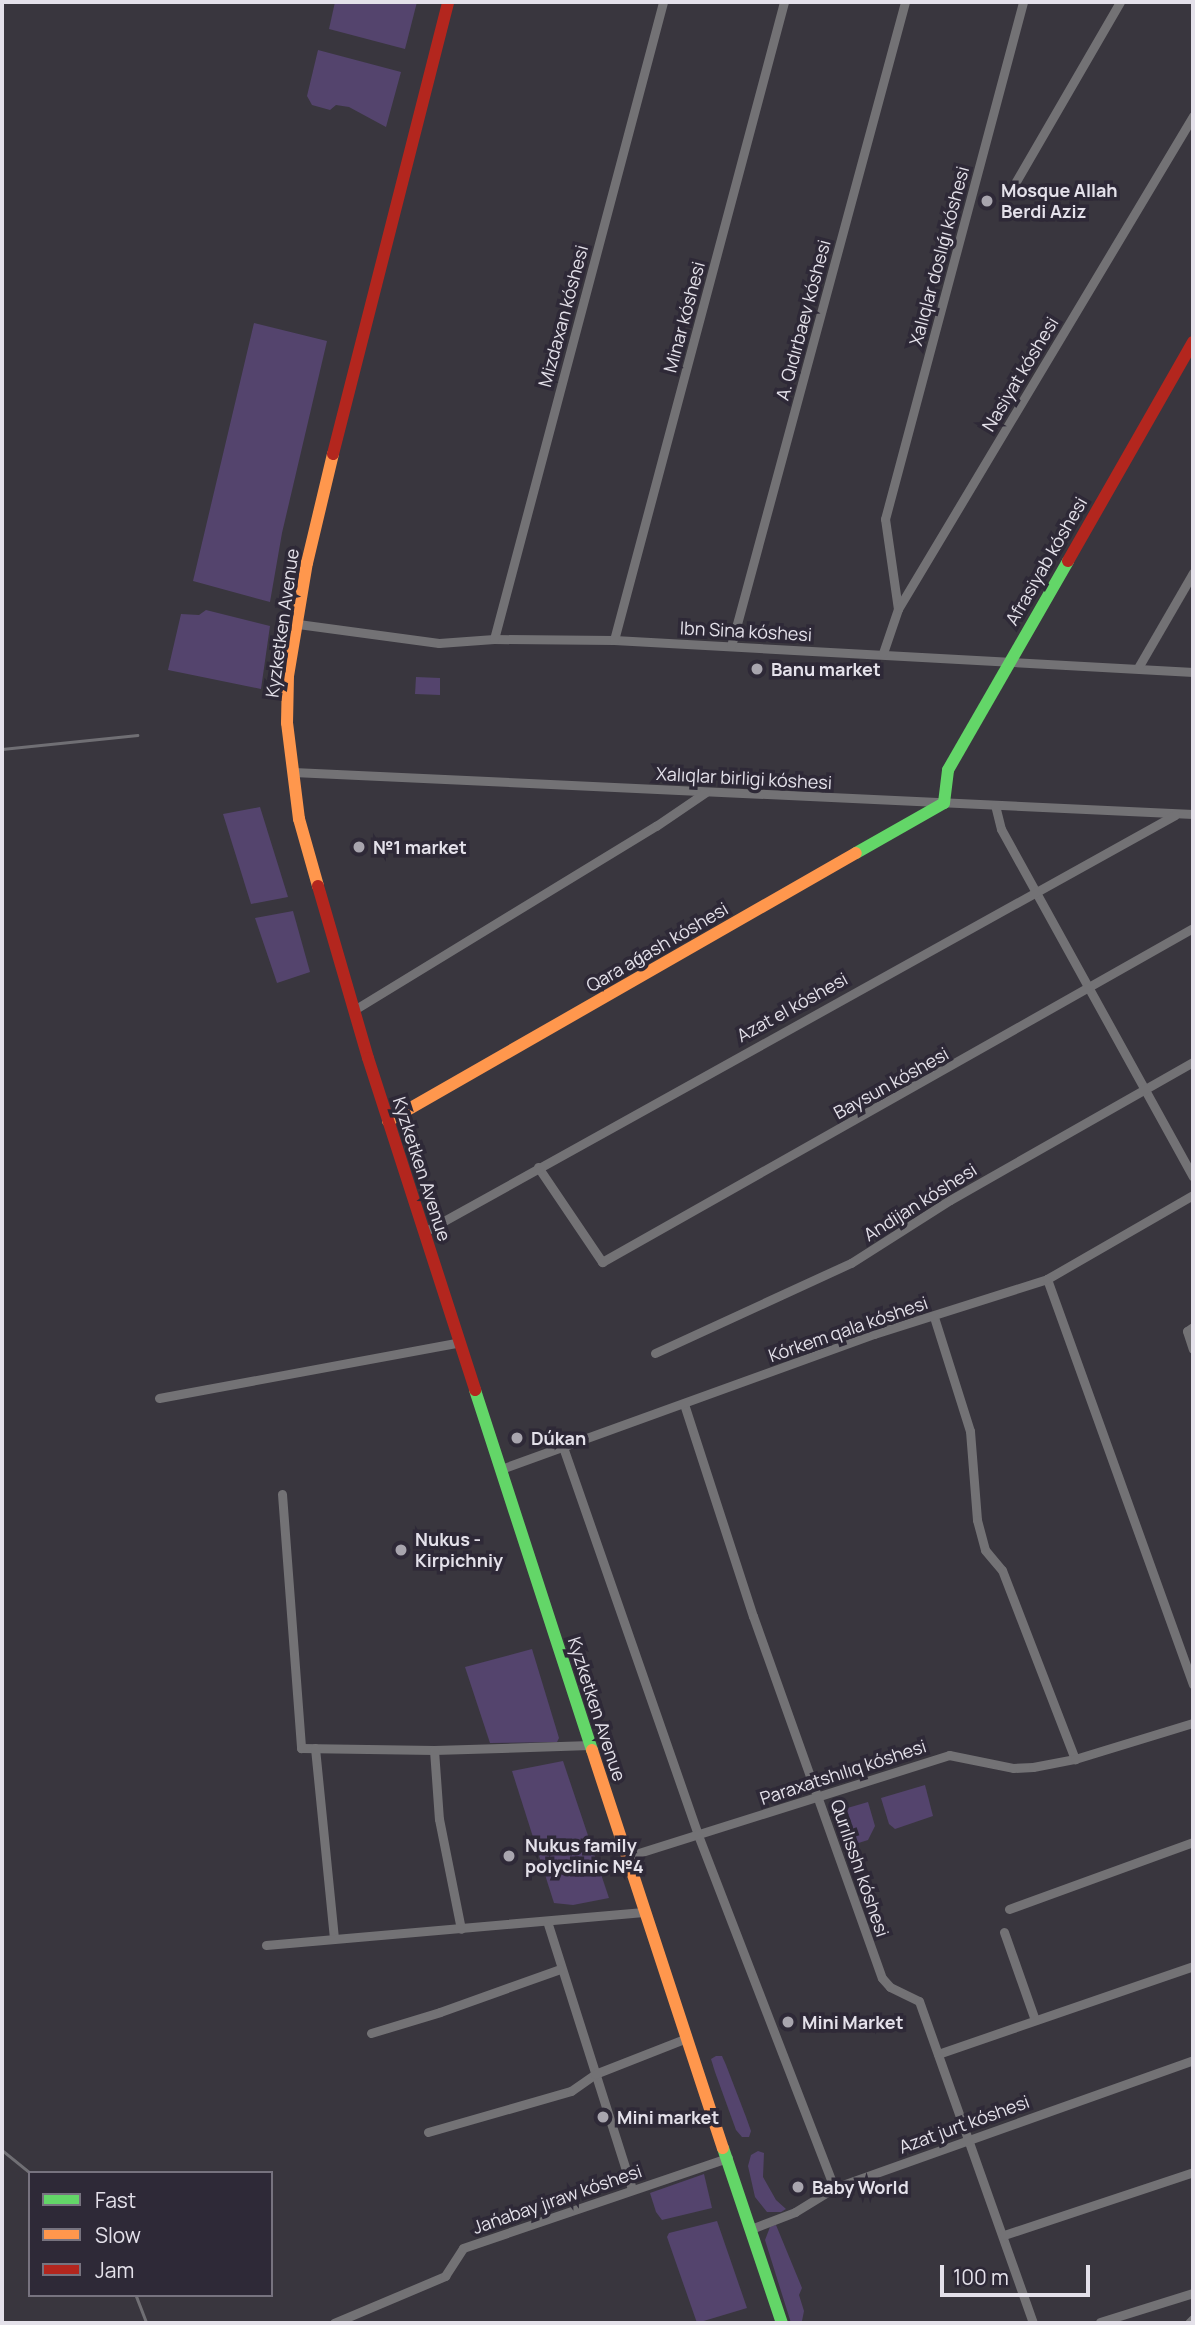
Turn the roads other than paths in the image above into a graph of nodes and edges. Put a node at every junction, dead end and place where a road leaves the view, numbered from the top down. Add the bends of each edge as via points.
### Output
1 (448, 2) edge
2 (663, 2) edge
3 (783, 2) edge
4 (905, 2) edge
5 (1023, 2) edge
6 (1120, 2) edge
7 (1193, 116) edge
8 (1011, 190) dead end
9 (1193, 342) edge
10 (1193, 573) edge
11 (898, 609) junction
12 (298, 624) junction
13 (494, 639) junction
14 (614, 640) junction
15 (731, 646) junction
16 (883, 653) junction
17 (1008, 660) junction
18 (1139, 666) junction
19 (1193, 672) edge
20 (293, 772) junction
21 (706, 792) junction
22 (944, 803) junction
23 (995, 805) junction
24 (1177, 814) junction
25 (1193, 814) edge
26 (1036, 890) junction
27 (1193, 928) edge
28 (1091, 989) junction
29 (354, 1010) junction
30 (1193, 1062) edge
31 (1146, 1088) junction
32 (388, 1121) junction
33 (538, 1167) junction
34 (1193, 1177) edge
35 (1193, 1195) edge
36 (424, 1232) junction
37 (1046, 1279) junction
38 (934, 1317) junction
39 (1190, 1329) edge
40 (460, 1342) junction
41 (1193, 1349) edge
42 (655, 1353) dead end
43 (159, 1398) dead end
44 (684, 1404) junction
45 (563, 1447) junction
46 (501, 1469) junction
47 (282, 1494) dead end
48 (1193, 1684) edge
49 (1193, 1723) edge
50 (590, 1745) junction
51 (315, 1748) junction
52 (434, 1750) junction
53 (1074, 1759) junction
54 (818, 1797) junction
55 (698, 1835) junction
56 (1193, 1842) edge
57 (626, 1857) junction
58 (1009, 1909) dead end
59 (644, 1912) junction
60 (547, 1921) junction
61 (461, 1929) junction
62 (1004, 1932) dead end
63 (334, 1938) junction
64 (266, 1945) dead end
65 (1193, 1966) edge
66 (560, 1969) junction
67 (1035, 2020) junction
68 (371, 2033) dead end
69 (687, 2038) junction
70 (939, 2054) junction
71 (1193, 2060) edge
72 (595, 2074) junction
73 (428, 2133) dead end
74 (969, 2138) junction
75 (728, 2158) junction
76 (1193, 2172) edge
77 (834, 2188) junction
78 (632, 2189) junction
79 (751, 2229) junction
80 (1004, 2235) junction
81 (1193, 2293) edge
82 (1193, 2319) edge
83 (1100, 2322) edge
84 (334, 2323) edge
85 (782, 2323) edge
86 (1033, 2323) edge
87 (1189, 2323) edge

1 - 12 street, Kyzketken Avenue via 317,515
2 - 13 street, Mizdaxan kóshesi
3 - 14 street, Minar kóshesi
4 - 15 street, A. Qıdırbaev kóshesi
5 - 11 street, Xalıqlar doslıǵı kóshesi via 885,519
6 - 8 street
7 - 11 street, Nasiyat kóshesi
9 - 17 street, Afrasiyab kóshesi
10 - 18 street
11 - 16 street, Nasiyat kóshesi
12 - 13 street, Ibn Sina kóshesi via 439,643
12 - 20 street, Kyzketken Avenue via 288,676
13 - 14 street, Ibn Sina kóshesi
14 - 15 street, Ibn Sina kóshesi
15 - 16 street, Ibn Sina kóshesi
16 - 17 street, Ibn Sina kóshesi
17 - 18 street, Ibn Sina kóshesi
17 - 22 street, Afrasiyab kóshesi via 948,770
18 - 19 street, Ibn Sina kóshesi
20 - 21 street, Xalıqlar birligi kóshesi
20 - 29 street, Kyzketken Avenue via 299,819
21 - 22 street, Xalıqlar birligi kóshesi
21 - 29 street
22 - 23 street, Xalıqlar birligi kóshesi
22 - 32 street, Qara aǵash kóshesi
23 - 24 street, Xalıqlar birligi kóshesi
23 - 26 street via 1001,829
24 - 25 street, Xalıqlar birligi kóshesi
24 - 26 street, Azat el kóshesi
26 - 28 street
26 - 33 street, Azat el kóshesi
27 - 28 street, Baysun kóshesi
28 - 31 street
28 - 33 street, Baysun kóshesi via 602,1262
29 - 32 street, Kyzketken Avenue
30 - 31 street, Andijan kóshesi
31 - 34 street
31 - 42 street, Andijan kóshesi via 950,1200 851,1263
32 - 36 street, Kyzketken Avenue
33 - 36 street, Azat el kóshesi
35 - 37 street, Kórkem qala kóshesi
36 - 40 street, Kyzketken Avenue
37 - 38 street, Kórkem qala kóshesi
37 - 48 street
38 - 44 street, Kórkem qala kóshesi via 874,1334
38 - 53 street via 970,1431 977,1520 985,1550 1002,1570
39 - 41 street
40 - 43 street
40 - 46 street, Kyzketken Avenue
44 - 45 street, Kórkem qala kóshesi
44 - 54 street, Qurılısshı kóshesi
45 - 46 street, Kórkem qala kóshesi
45 - 55 street
46 - 50 street, Kyzketken Avenue
47 - 51 street via 302,1748
49 - 53 street, Paraxatshılıq kóshesi
50 - 52 street
50 - 57 street, Kyzketken Avenue
51 - 52 street
51 - 63 street
52 - 61 street via 439,1819
53 - 54 street, Paraxatshılıq kóshesi via 1013,1768 949,1755
54 - 55 street, Paraxatshılıq kóshesi
54 - 70 street, Qurılısshı kóshesi via 882,1978 919,2001
55 - 57 street, Paraxatshılıq kóshesi
55 - 77 street
56 - 58 street
57 - 59 street, Kyzketken Avenue
59 - 60 street
59 - 69 street, Kyzketken Avenue
60 - 61 street
60 - 66 street
61 - 63 street
62 - 67 street
63 - 64 street
65 - 67 street
66 - 68 street
66 - 72 street
67 - 70 street
69 - 72 street
69 - 75 street, Kyzketken Avenue
70 - 74 street, Qurılısshı kóshesi
71 - 74 street, Azat jurt kóshesi
72 - 73 street via 571,2091
72 - 78 street
74 - 77 street, Azat jurt kóshesi
74 - 80 street, Qurılısshı kóshesi
75 - 78 street, Jańabay jıraw kóshesi
75 - 79 street, Kyzketken Avenue
76 - 80 street
77 - 79 street, Azat jurt kóshesi via 795,2212
78 - 84 street, Jańabay jıraw kóshesi via 463,2248 445,2276
79 - 85 street, Kyzketken Avenue
80 - 86 street, Qurılısshı kóshesi
81 - 83 street
82 - 87 street

